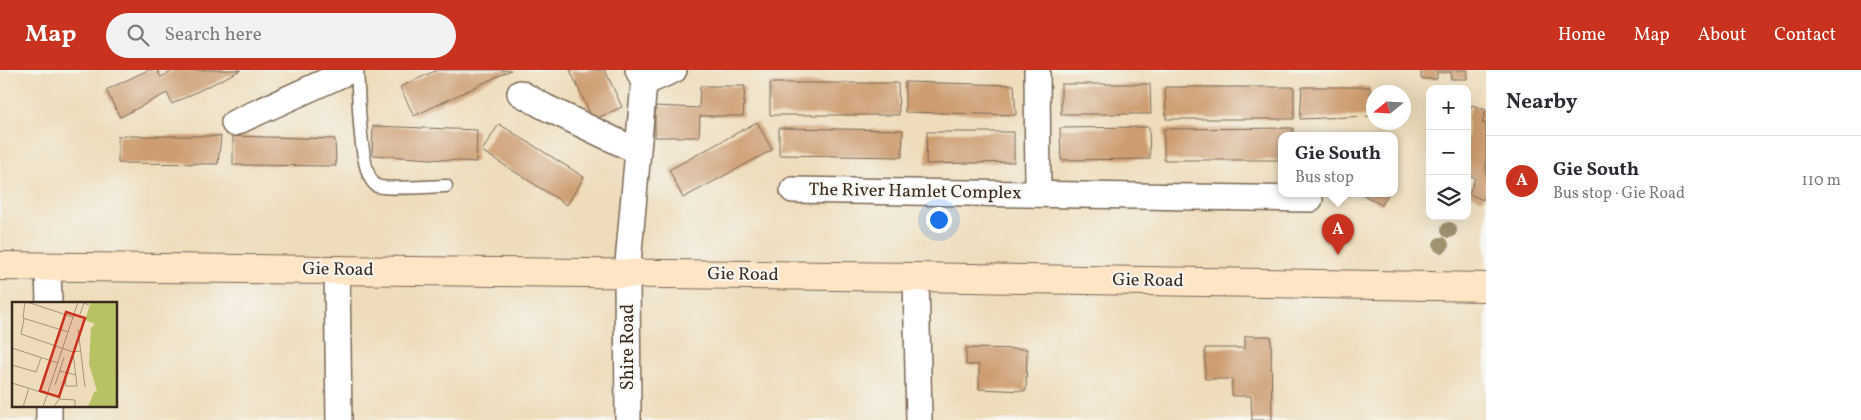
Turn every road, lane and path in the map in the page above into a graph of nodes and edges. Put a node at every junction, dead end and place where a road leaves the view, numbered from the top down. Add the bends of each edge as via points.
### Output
1 (351, 70) edge
2 (358, 70) edge
3 (674, 70) edge
4 (1036, 70) edge
5 (641, 77) edge
6 (520, 93) dead end
7 (234, 123) dead end
8 (638, 150) junction
9 (446, 186) dead end
10 (793, 190) dead end
11 (1038, 193) junction
12 (1310, 199) dead end
13 (0, 266) edge
14 (48, 267) junction
15 (337, 270) junction
16 (627, 274) junction
17 (916, 278) junction
18 (1486, 287) edge
19 (49, 302) edge
20 (339, 420) edge
21 (628, 420) edge
22 (919, 420) edge

1 - 7 street
2 - 9 lane via 361,142 369,178 377,186
3 - 5 street
4 - 11 street, The River Hamlet Complex
5 - 8 street
6 - 8 street
8 - 16 street
10 - 11 street, The River Hamlet Complex
11 - 12 street, The River Hamlet Complex
13 - 14 street, Gie Road
14 - 15 street, Gie Road
14 - 19 street
15 - 16 street, Gie Road
15 - 20 street
16 - 17 street, Gie Road
16 - 21 street, Shire Road
17 - 18 street, Gie Road
17 - 22 street

